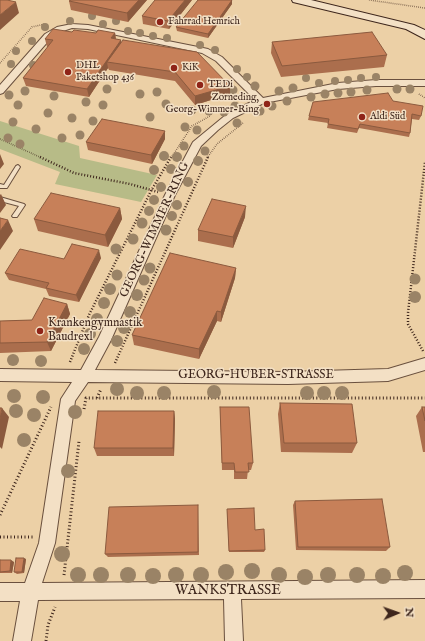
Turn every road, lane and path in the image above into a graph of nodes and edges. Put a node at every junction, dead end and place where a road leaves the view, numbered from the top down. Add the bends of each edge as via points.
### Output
1 (297, 0) edge
2 (369, 0) edge
3 (425, 8) edge
4 (388, 21) junction
5 (425, 26) edge
6 (425, 35) edge
7 (425, 83) edge
8 (0, 91) edge
9 (412, 93) dead end
10 (425, 98) edge
11 (261, 101) junction
12 (243, 123) dead end
13 (0, 138) edge
14 (425, 162) edge
15 (18, 167) dead end
16 (0, 186) edge
17 (0, 199) edge
18 (15, 216) dead end
19 (425, 354) edge
20 (425, 364) edge
21 (0, 375) edge
22 (85, 375) junction
23 (108, 375) junction
24 (64, 376) junction
25 (97, 398) junction
26 (425, 398) edge
27 (54, 400) dead end
28 (83, 412) dead end
29 (80, 433) dead end
30 (0, 515) edge
31 (0, 537) edge
32 (48, 537) junction
33 (425, 589) edge
34 (31, 590) junction
35 (62, 591) junction
36 (232, 591) junction
37 (0, 592) edge
38 (22, 641) edge
39 (46, 641) edge
40 (234, 641) edge

1 - 4 main road
2 - 3 path
4 - 5 main road
4 - 6 main road via 410,27
7 - 11 street, GEORG-WIMMER-RING via 338,86
8 - 11 street via 48,36 72,26 205,51 219,60
9 - 10 path
11 - 22 street, GEORG-WIMMER-RING via 230,116 197,144 170,195 104,340
12 - 23 path via 217,144 206,160 119,357
13 - 24 path via 74,173 130,184 151,191 89,315
14 - 19 path via 408,324
15 - 16 lane via 5,187
17 - 18 lane via 22,205
20 - 23 street, GEORG-HUBER-STRASSE via 388,375 288,378
21 - 24 street
22 - 23 street, GEORG-HUBER-STRASSE
22 - 24 street
22 - 32 street, GEORG-WIMMER-RING via 68,399
23 - 25 path
25 - 26 path
25 - 28 path via 86,398
27 - 30 path
29 - 35 path
31 - 32 path
32 - 34 street, GEORG-WIMMER-RING
33 - 36 street, WANKSTRASSE
34 - 35 street, WANKSTRASSE
34 - 37 street, WANKSTRASSE
34 - 38 street, GEORG-WIMMER-RING
35 - 36 street, WANKSTRASSE
35 - 39 path via 48,625
36 - 40 street

